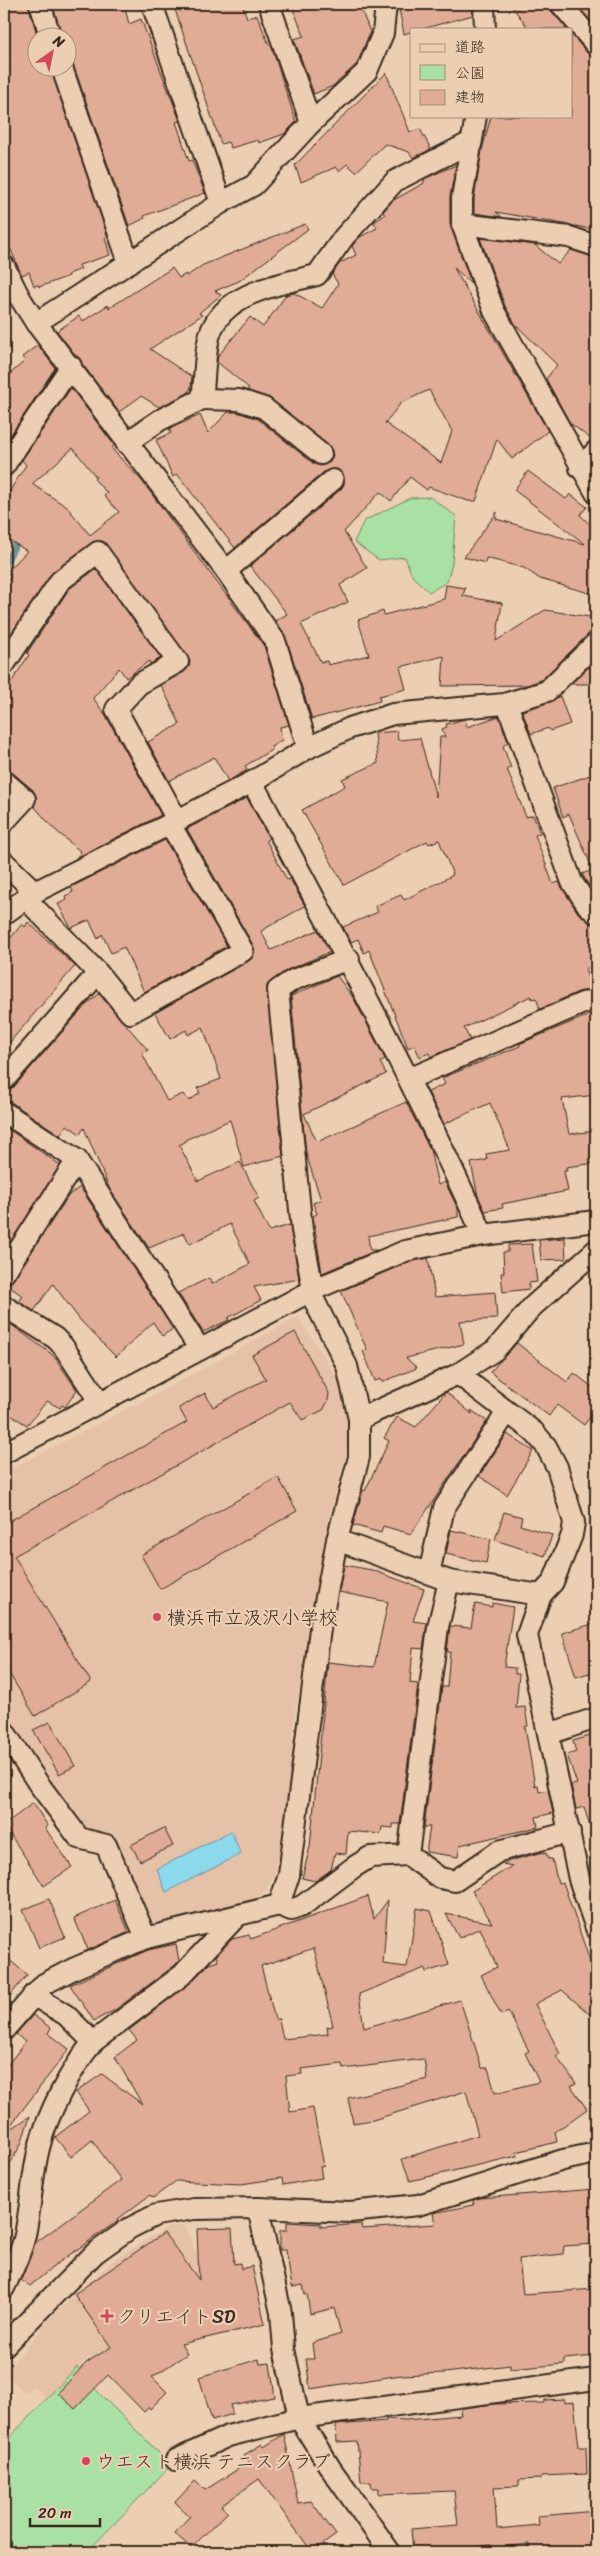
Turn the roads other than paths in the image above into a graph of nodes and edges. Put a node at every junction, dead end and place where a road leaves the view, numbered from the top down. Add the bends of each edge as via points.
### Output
1 (40, 4) edge
2 (152, 4) edge
3 (269, 4) edge
4 (386, 4) edge
5 (484, 4) edge
6 (561, 4) edge
7 (48, 28) edge
8 (485, 28) edge
9 (596, 45) edge
10 (65, 78) edge
11 (476, 118) edge
12 (311, 123) junction
13 (471, 142) junction
14 (221, 203) junction
15 (462, 224) junction
16 (596, 246) edge
17 (128, 263) junction
18 (4, 266) edge
19 (36, 322) junction
20 (70, 366) junction
21 (202, 399) junction
22 (126, 443) junction
23 (596, 451) edge
24 (321, 454) dead end
25 (4, 466) edge
26 (580, 468) junction
27 (333, 480) dead end
28 (596, 494) edge
29 (226, 571) junction
30 (596, 643) edge
31 (4, 665) edge
32 (507, 704) junction
33 (308, 748) junction
34 (4, 780) edge
35 (252, 782) junction
36 (4, 822) edge
37 (174, 822) junction
38 (4, 862) edge
39 (30, 895) junction
40 (596, 913) edge
41 (4, 914) edge
42 (349, 960) junction
43 (98, 973) junction
44 (596, 1000) edge
45 (409, 1079) junction
46 (4, 1080) edge
47 (4, 1112) edge
48 (77, 1160) junction
49 (596, 1221) edge
50 (483, 1235) junction
51 (596, 1250) edge
52 (4, 1273) edge
53 (311, 1291) junction
54 (4, 1306) edge
55 (198, 1348) junction
56 (458, 1374) junction
57 (99, 1401) junction
58 (507, 1412) junction
59 (359, 1419) junction
60 (4, 1453) edge
61 (337, 1540) junction
62 (429, 1573) junction
63 (449, 1581) junction
64 (541, 1595) junction
65 (596, 1718) edge
66 (4, 1731) edge
67 (549, 1734) junction
68 (570, 1832) junction
69 (408, 1855) junction
70 (279, 1905) junction
71 (237, 1916) junction
72 (596, 1928) edge
73 (146, 1938) junction
74 (33, 1995) junction
75 (4, 2028) edge
76 (93, 2042) junction
77 (596, 2153) edge
78 (258, 2208) junction
79 (4, 2288) edge
80 (4, 2346) edge
81 (596, 2379) edge
82 (299, 2418) junction
83 (176, 2460) dead end
84 (390, 2552) edge

1 - 7 street
2 - 14 street
3 - 12 street
4 - 12 street via 383,33 367,71
5 - 8 street
6 - 9 street
10 - 17 street
11 - 13 street
12 - 14 street via 254,185
13 - 15 street via 462,198
13 - 21 street via 395,181 344,237 317,275 239,299 221,316 210,334
14 - 17 street
15 - 16 street via 569,237
15 - 26 street via 494,311
17 - 19 street
18 - 19 street
19 - 20 street
20 - 22 street
20 - 25 street
21 - 22 street via 160,420
21 - 24 street via 239,400 264,408
22 - 29 street
23 - 26 street
26 - 28 street
27 - 29 street
29 - 33 street via 275,641
30 - 32 street via 547,691
31 - 37 street via 60,581 98,552 178,662 139,684 116,709
32 - 33 street via 393,714 350,728
32 - 40 street via 572,882
33 - 35 street
34 - 36 street via 25,799
35 - 37 street
35 - 42 street
37 - 39 street
37 - 43 street via 243,951 130,1013
38 - 39 street
39 - 41 street
39 - 43 street
42 - 45 street
42 - 53 street via 293,980 278,990
43 - 46 street
44 - 45 street
45 - 50 street
47 - 48 street
48 - 52 street
48 - 55 street
49 - 50 street
50 - 53 street via 406,1251
51 - 56 street via 532,1307 495,1350
53 - 55 street
53 - 59 street via 348,1366
54 - 57 street via 63,1346
55 - 57 street
56 - 58 street
56 - 59 street
57 - 60 street
58 - 62 street via 444,1508
58 - 64 street via 534,1432 546,1446 557,1467 574,1522 553,1582
59 - 61 street via 359,1456
61 - 62 street
61 - 70 street via 320,1629 289,1876
62 - 63 street
63 - 64 street
63 - 69 street via 438,1627
64 - 67 street via 527,1635
65 - 67 street
66 - 73 street via 79,1838 106,1845
67 - 68 street
68 - 69 street via 499,1851 455,1881 440,1878
68 - 72 street via 579,1879
69 - 70 street via 370,1857 302,1906 291,1910
70 - 71 street
71 - 73 street
71 - 76 street via 182,1975
73 - 74 street via 75,1968 44,1984
74 - 75 street
74 - 76 street via 66,2014
76 - 79 street via 52,2111 40,2147 19,2258
77 - 78 street via 563,2160 418,2205 350,2212
78 - 80 street via 165,2213 130,2228 95,2253
78 - 82 street
81 - 82 street
82 - 83 street via 228,2436
82 - 84 street

